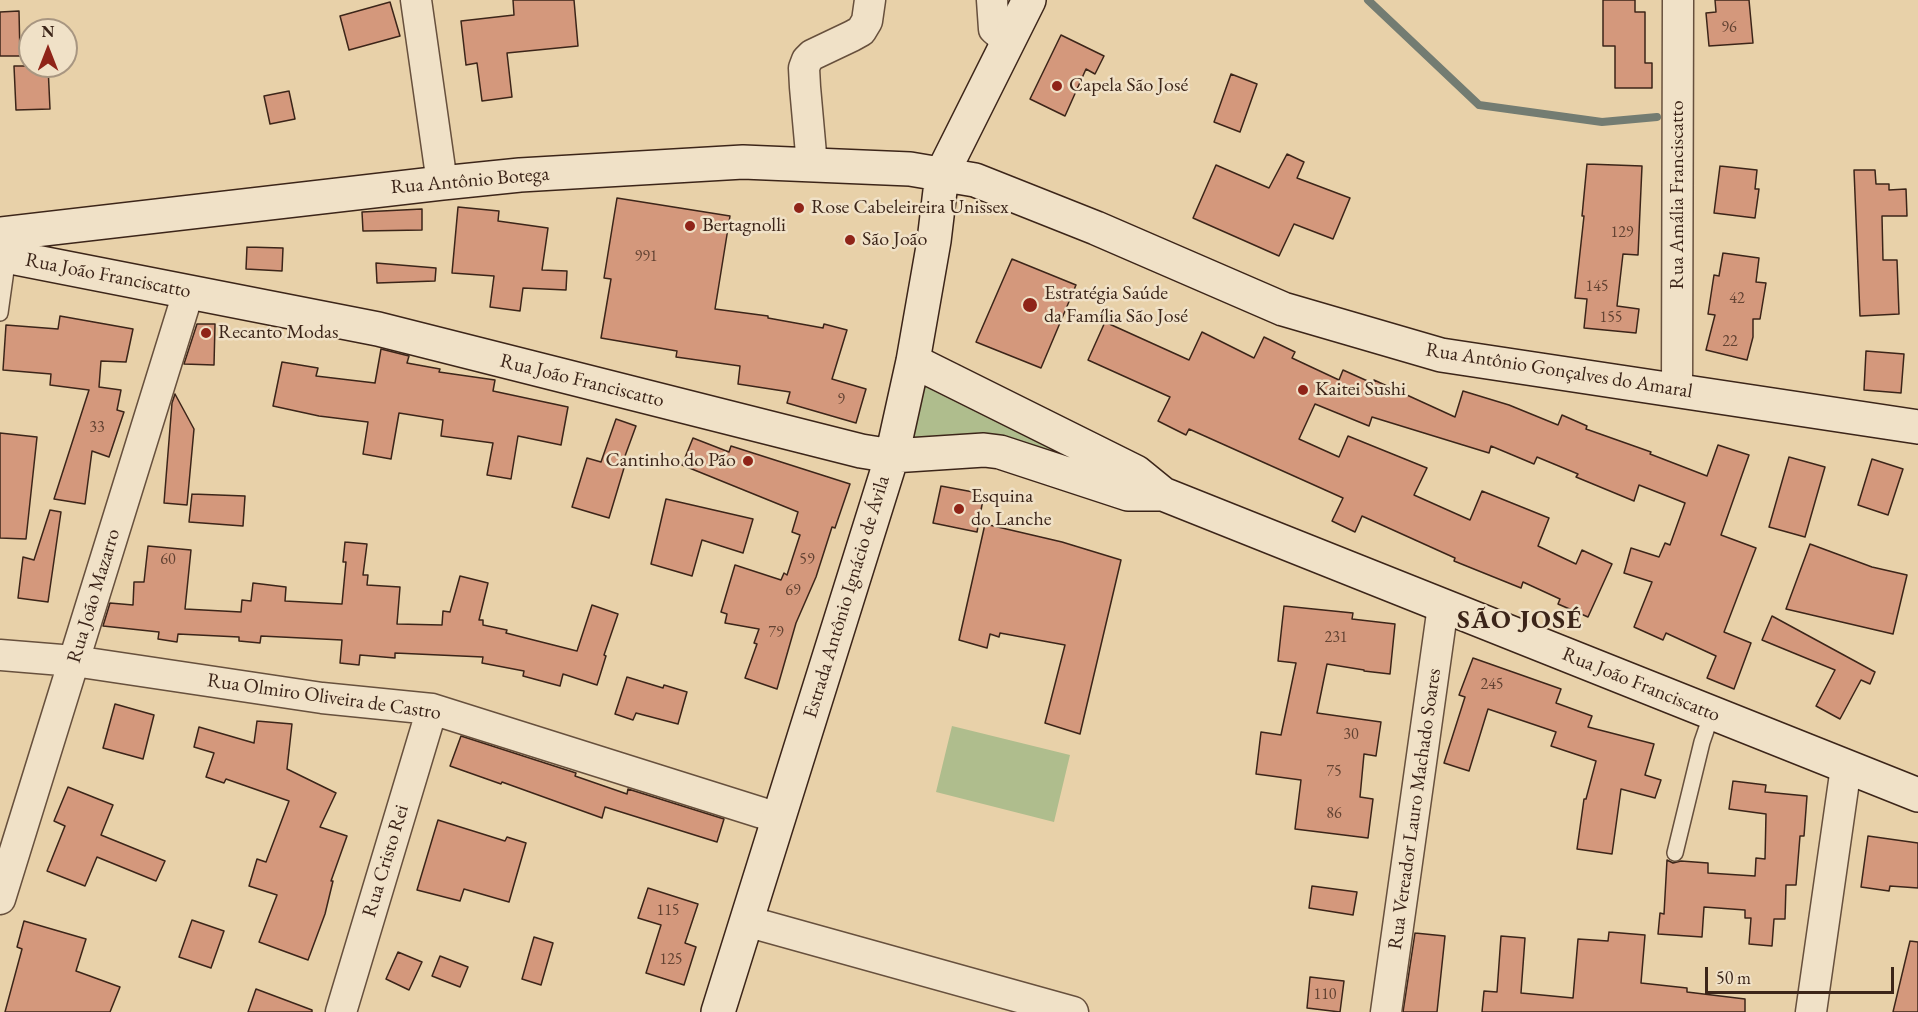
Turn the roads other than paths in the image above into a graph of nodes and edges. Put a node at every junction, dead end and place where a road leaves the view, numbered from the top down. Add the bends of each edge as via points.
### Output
1 (416, 0) edge
2 (870, 0) edge
3 (992, 0) edge
4 (1029, 0) edge
5 (1678, 0) edge
6 (1008, 41) junction
7 (812, 165) junction
8 (942, 174) junction
9 (442, 183) junction
10 (3, 248) edge
11 (188, 293) junction
12 (0, 313) edge
13 (913, 361) junction
14 (1677, 390) junction
15 (1918, 427) edge
16 (892, 456) junction
17 (1163, 494) junction
18 (1443, 606) junction
19 (0, 655) edge
20 (74, 661) junction
21 (432, 709) junction
22 (1712, 713) junction
23 (1846, 767) junction
24 (1918, 795) edge
25 (778, 818) junction
26 (1675, 853) dead end
27 (0, 899) edge
28 (746, 921) junction
29 (341, 1012) edge
30 (718, 1012) edge
31 (1073, 1012) edge
32 (1386, 1012) edge
33 (1811, 1012) edge

1 - 9 street
2 - 7 street via 861,31 812,55 804,68
3 - 6 street via 994,29
4 - 6 street, Estrada Antônio Ignácio de Ávila
5 - 14 street, Rua Amália Franciscatto
6 - 8 street, Estrada Antônio Ignácio de Ávila
7 - 8 street, Rua Antônio Botega
7 - 9 street, Rua Antônio Botega via 743,162
8 - 13 street, Estrada Antônio Ignácio de Ávila
8 - 14 street, Rua Antônio Gonçalves do Amaral via 975,180 1283,309 1441,355
9 - 10 street, Rua Antônio Botega
10 - 11 street, Rua João Franciscatto
10 - 12 lane
11 - 16 street, Rua João Franciscatto via 378,330
11 - 20 street, Rua João Mazarro
13 - 16 street, Estrada Antônio Ignácio de Ávila
13 - 17 street, Rua João Franciscatto via 1136,472
14 - 15 street, Rua Antônio Gonçalves do Amaral
16 - 17 street, Rua João Franciscatto via 1000,452 1128,494
16 - 25 street, Estrada Antônio Ignácio de Ávila
17 - 18 street, Rua João Franciscatto
18 - 22 street, Rua João Franciscatto
18 - 32 street, Rua Vereador Lauro Machado Soares
19 - 20 street, Rua Olmiro Oliveira de Castro
20 - 21 street, Rua Olmiro Oliveira de Castro via 322,698
20 - 27 street, Rua João Mazarro
21 - 25 street, Rua Olmiro Oliveira de Castro
21 - 29 street, Rua Cristo Rei
22 - 23 street, Rua João Franciscatto
22 - 26 lane
23 - 24 street, Rua João Franciscatto
23 - 33 street
25 - 28 street, Estrada Antônio Ignácio de Ávila
28 - 30 street, Estrada Antônio Ignácio de Ávila
28 - 31 street

